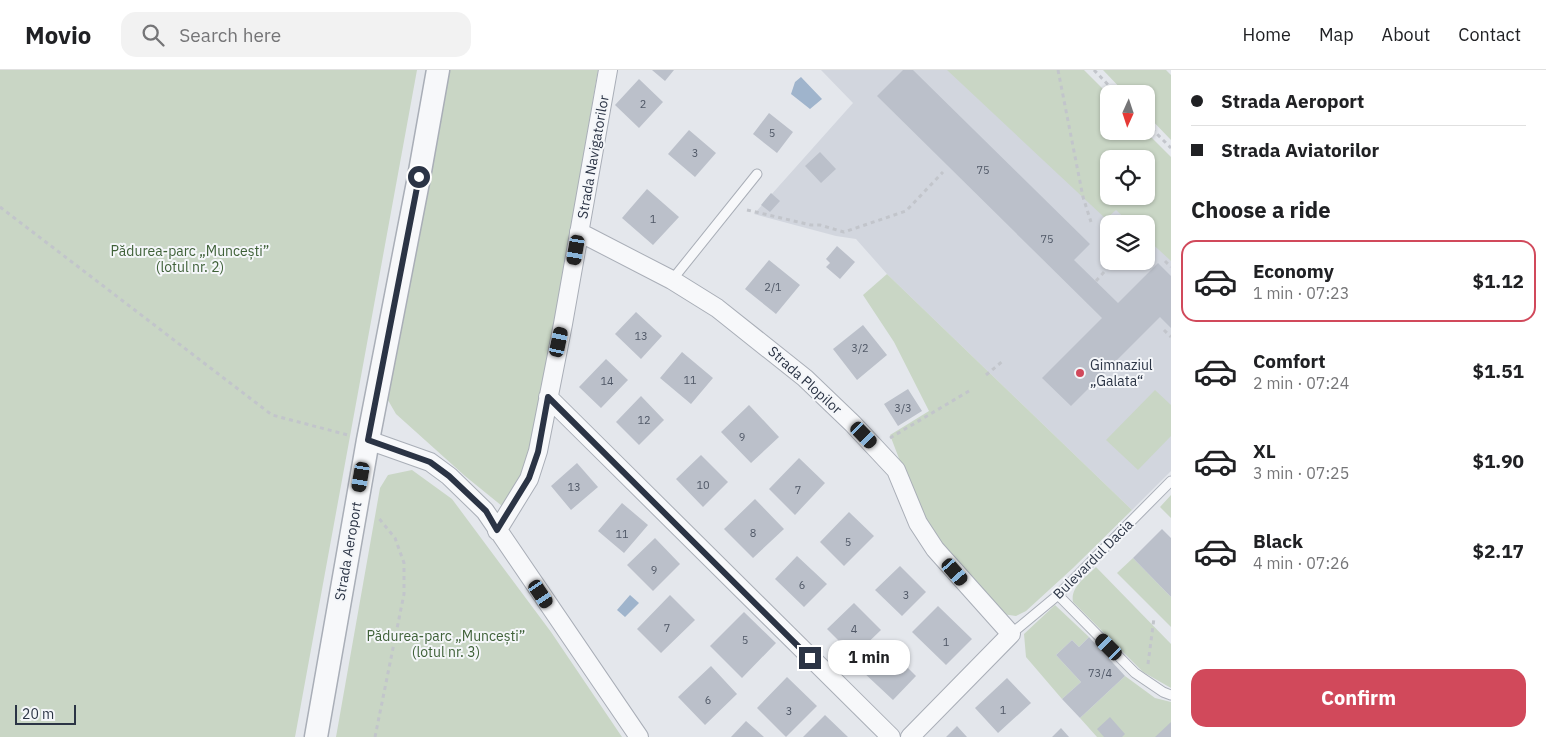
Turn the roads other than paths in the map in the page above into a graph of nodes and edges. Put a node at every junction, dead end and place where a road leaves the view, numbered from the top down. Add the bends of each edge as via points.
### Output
1 (438, 70) edge
2 (608, 70) edge
3 (757, 174) dead end
4 (580, 232) junction
5 (672, 280) junction
6 (548, 397) junction
7 (368, 440) junction
8 (1171, 481) edge
9 (497, 530) junction
10 (1058, 595) junction
11 (1011, 634) junction
12 (1171, 695) edge
13 (316, 737) edge
14 (638, 737) edge
15 (891, 737) edge
16 (910, 737) edge

1 - 7 street, Strada Aeroport
2 - 4 street, Strada Navigatorilor
3 - 5 lane
4 - 5 street, Strada Plopilor
4 - 6 street, Strada Navigatorilor
5 - 11 street, Strada Plopilor via 717,308 767,346 875,446 896,470 918,523 935,549
6 - 9 street, Strada Navigatorilor via 538,452 529,478
6 - 15 street
7 - 9 street via 430,462 486,511
7 - 13 street, Strada Aeroport
8 - 10 lane, Bulevardul Dacia
9 - 14 street
10 - 11 lane, Bulevardul Dacia
10 - 12 lane via 1135,673
11 - 16 street

